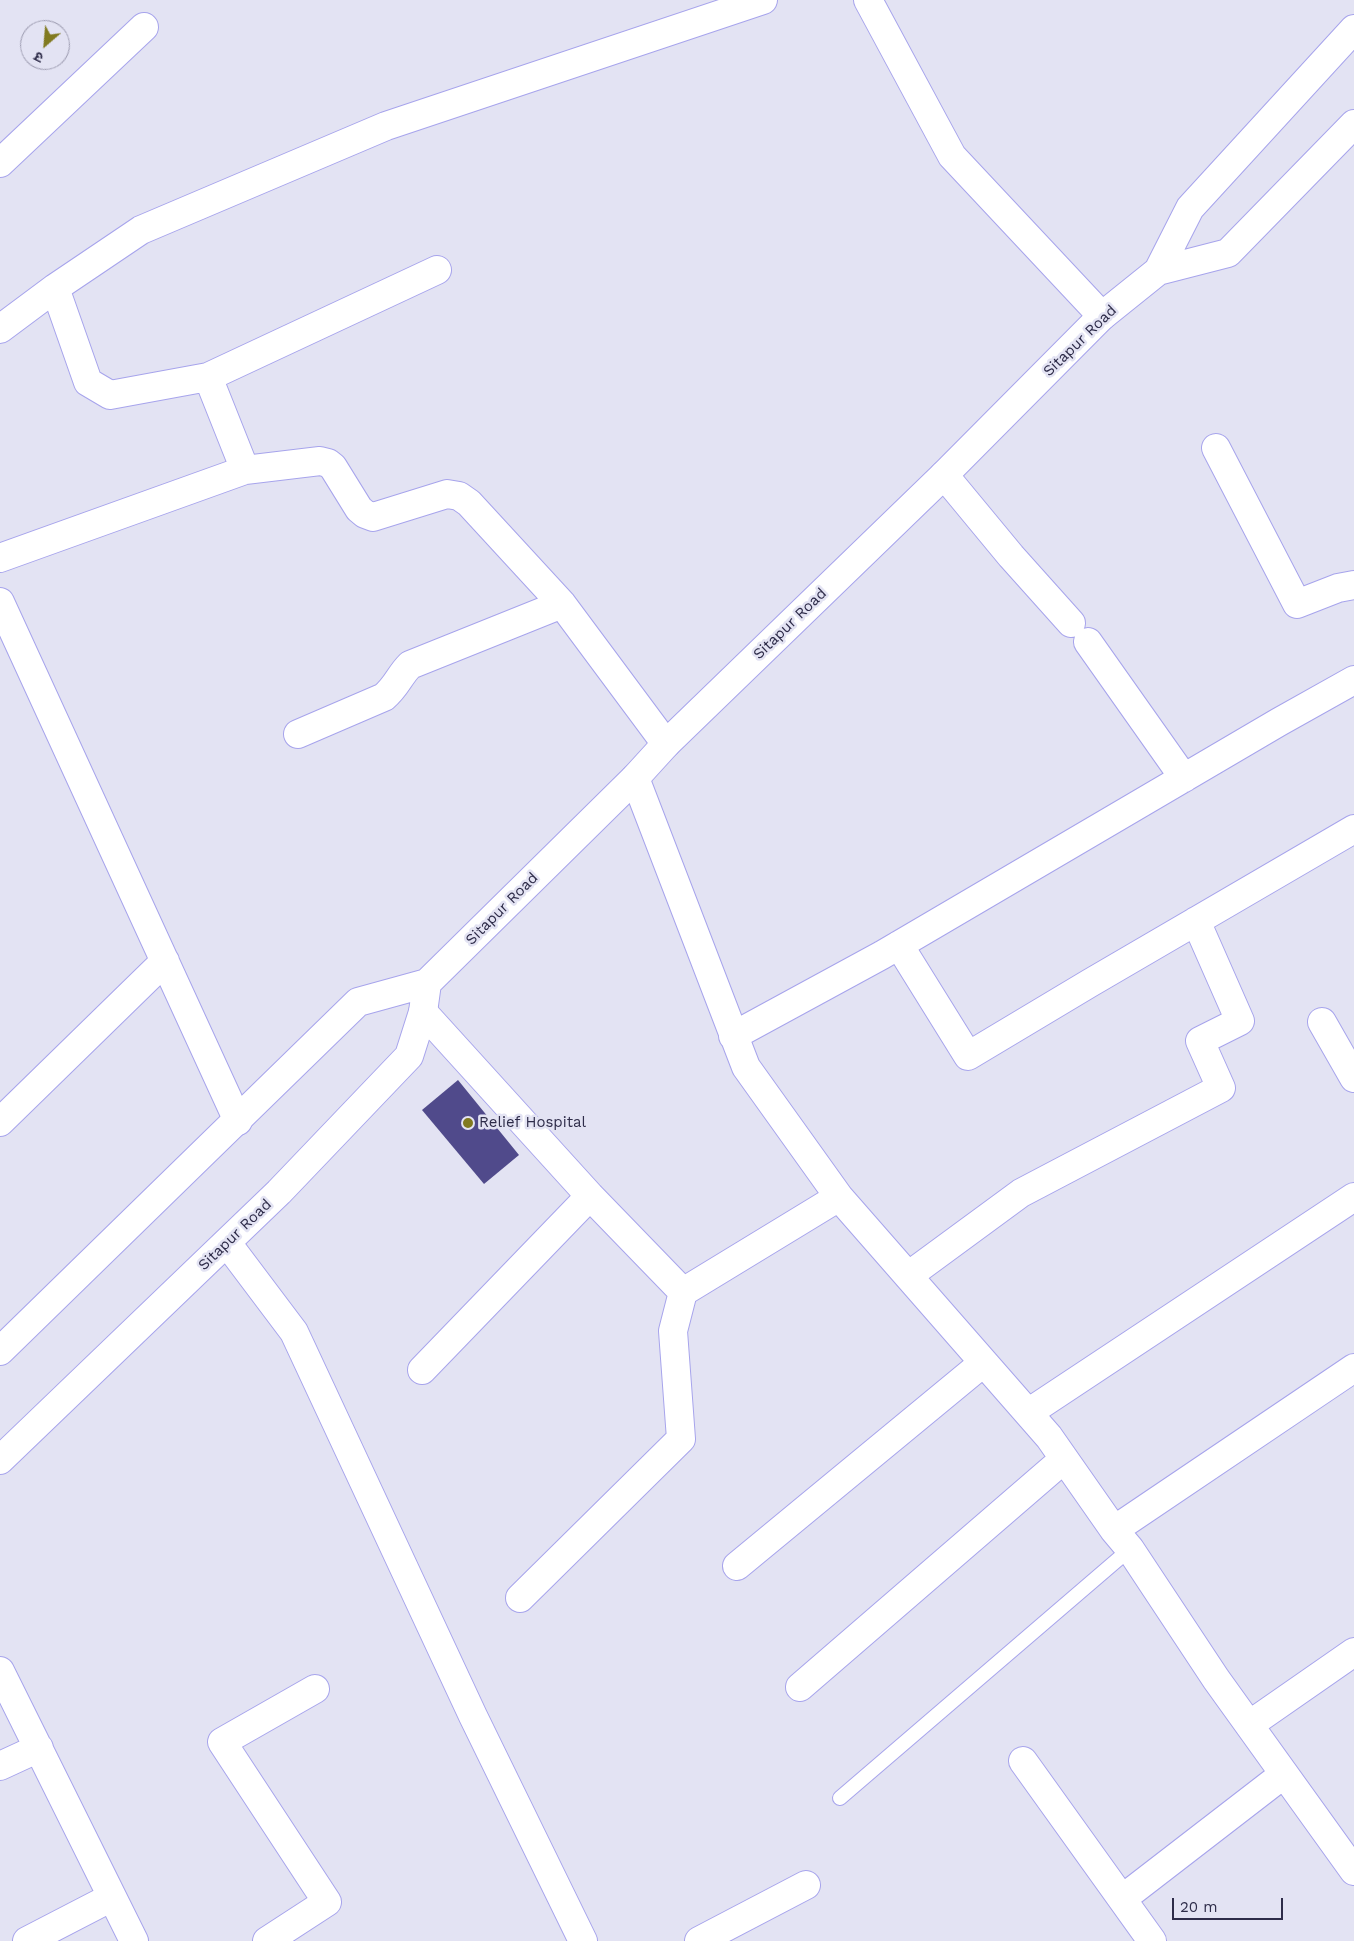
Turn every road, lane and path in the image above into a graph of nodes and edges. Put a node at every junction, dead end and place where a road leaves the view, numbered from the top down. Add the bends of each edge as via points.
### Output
1 (763, 0) edge
2 (868, 0) edge
3 (144, 27) dead end
4 (1354, 29) edge
5 (1354, 124) edge
6 (0, 163) edge
7 (437, 270) dead end
8 (1158, 271) junction
9 (55, 288) junction
10 (1102, 316) junction
11 (0, 329) edge
12 (208, 377) junction
13 (1216, 448) dead end
14 (245, 470) junction
15 (944, 475) junction
16 (0, 558) edge
17 (1354, 585) edge
18 (0, 602) edge
19 (562, 604) junction
20 (1354, 680) edge
21 (298, 734) dead end
22 (666, 744) junction
23 (635, 778) junction
24 (1184, 778) junction
25 (1354, 829) edge
26 (1196, 921) junction
27 (899, 945) junction
28 (165, 961) junction
29 (428, 983) junction
30 (423, 1012) junction
31 (1322, 1022) dead end
32 (733, 1036) junction
33 (1354, 1078) edge
34 (238, 1121) junction
35 (0, 1122) edge
36 (590, 1196) junction
37 (839, 1197) junction
38 (1354, 1197) edge
39 (227, 1243) junction
40 (908, 1276) junction
41 (683, 1292) junction
42 (0, 1351) edge
43 (983, 1363) junction
44 (1354, 1368) edge
45 (422, 1370) dead end
46 (1028, 1413) junction
47 (1064, 1459) junction
48 (0, 1460) edge
49 (1122, 1540) junction
50 (737, 1566) dead end
51 (520, 1598) dead end
52 (1354, 1652) edge
53 (0, 1671) edge
54 (800, 1687) dead end
55 (315, 1689) dead end
56 (1249, 1725) junction
57 (39, 1748) junction
58 (1023, 1760) dead end
59 (0, 1766) edge
60 (1284, 1774) junction
61 (840, 1798) dead end
62 (1345, 1841) edge
63 (1354, 1871) edge
64 (806, 1885) dead end
65 (112, 1897) junction
66 (1122, 1899) junction
67 (27, 1941) edge
68 (134, 1941) edge
69 (267, 1941) edge
70 (583, 1941) edge
71 (699, 1941) edge
72 (1152, 1941) edge

1 - 9 street via 386,126 141,230
2 - 10 street via 952,156
3 - 6 street
4 - 8 street, Sitapur Road via 1190,208
5 - 8 street, Sitapur Road via 1228,253
7 - 12 street
8 - 10 street, Sitapur Road
9 - 11 street
9 - 12 street via 88,382 99,390 110,395
10 - 15 street, Sitapur Road
12 - 14 street
13 - 17 street via 1297,604
14 - 16 street
14 - 19 street via 320,461 328,463 359,509 373,517 446,494 459,496
15 - 22 street, Sitapur Road
15 - 24 street via 1079,632
18 - 28 street
19 - 21 street via 410,665 384,697
19 - 22 street
20 - 24 street
22 - 23 street, Sitapur Road
23 - 29 street, Sitapur Road
23 - 32 street
24 - 27 street
25 - 26 street
26 - 27 street via 968,1056
26 - 40 street via 1240,1021 1200,1041 1220,1088 1021,1193
27 - 32 street
28 - 34 street
28 - 35 street
29 - 30 street, Sitapur Road
29 - 34 street, Sitapur Road via 358,1002
30 - 36 street
30 - 39 street, Sitapur Road via 409,1056
31 - 33 street
32 - 37 street via 746,1067
34 - 42 street, Sitapur Road
36 - 41 street
36 - 45 street
37 - 40 street
37 - 41 street
38 - 46 street
39 - 48 street, Sitapur Road
39 - 70 street via 294,1332 469,1707
40 - 43 street
41 - 51 street via 673,1331 682,1439
43 - 46 street
43 - 50 street
44 - 49 street
46 - 47 street
47 - 49 street
47 - 54 street
49 - 56 street
49 - 61 lane
52 - 56 street
53 - 57 street
55 - 69 street via 222,1742 327,1902
56 - 60 street
57 - 59 street
57 - 65 street
58 - 66 street
60 - 62 street
60 - 66 street
62 - 63 street
64 - 71 street
65 - 67 street
65 - 68 street
66 - 72 street

